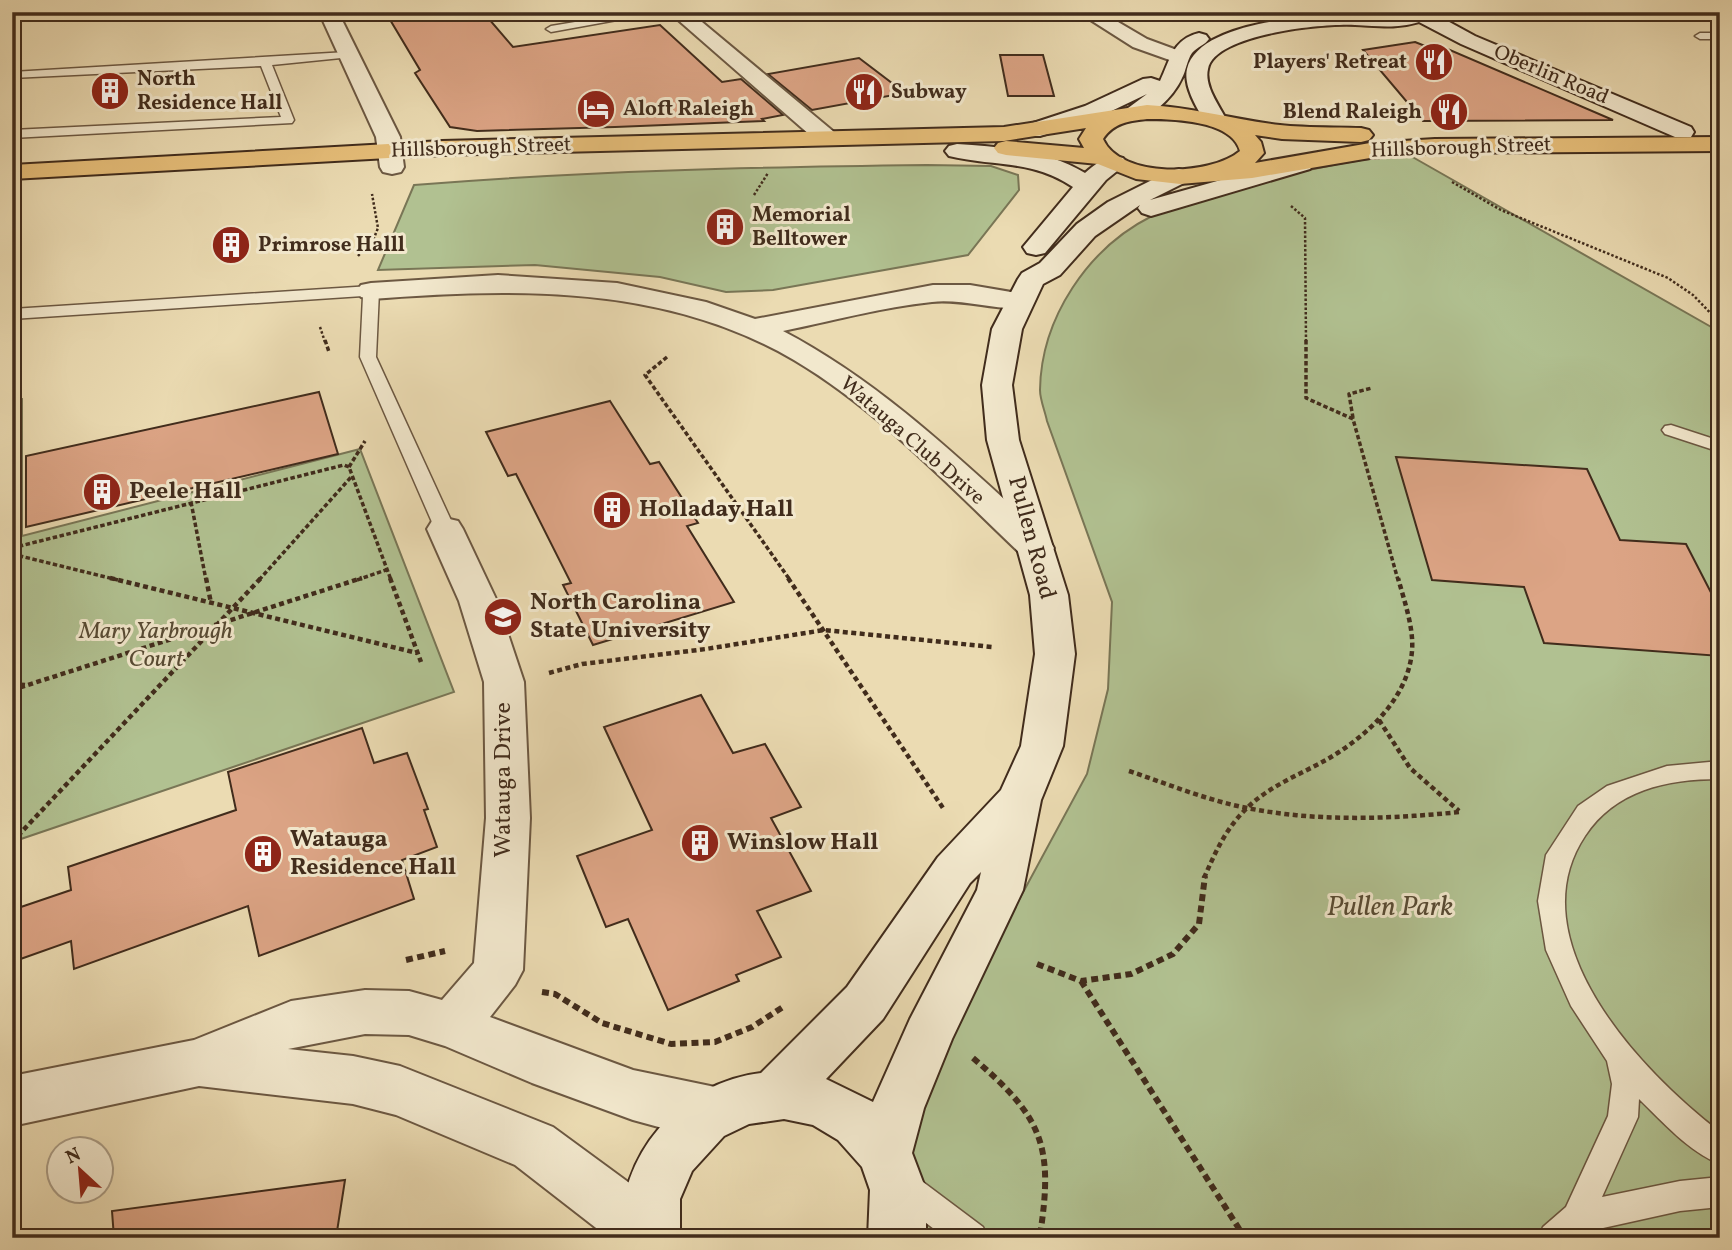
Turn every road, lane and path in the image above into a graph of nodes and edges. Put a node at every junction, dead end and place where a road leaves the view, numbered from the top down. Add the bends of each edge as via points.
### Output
1 (33, 12) edge
2 (328, 12) edge
3 (656, 12) edge
4 (678, 12) edge
5 (1087, 12) edge
6 (1299, 12) edge
7 (1333, 12) edge
8 (1421, 13) edge
9 (12, 15) edge
10 (1354, 19) junction
11 (551, 29) dead end
12 (1700, 36) dead end
13 (1720, 36) edge
14 (347, 55) junction
15 (265, 62) junction
16 (1177, 62) junction
17 (12, 75) edge
18 (1124, 116) junction
19 (1221, 122) junction
20 (1032, 131) junction
21 (1720, 131) edge
22 (1683, 132) junction
23 (12, 134) edge
24 (826, 137) junction
25 (1720, 144) edge
26 (957, 151) junction
27 (391, 159) junction
28 (1316, 159) junction
29 (1108, 160) junction
30 (12, 172) edge
31 (768, 172) dead end
32 (1191, 176) junction
33 (1447, 179) dead end
34 (12, 186) edge
35 (1088, 186) junction
36 (372, 190) dead end
37 (754, 195) dead end
38 (1305, 218) dead end
39 (1086, 230) junction
40 (356, 258) dead end
41 (1025, 290) junction
42 (371, 291) junction
43 (1710, 313) junction
44 (1720, 313) edge
45 (12, 314) edge
46 (1720, 323) edge
47 (752, 328) junction
48 (667, 357) dead end
49 (1372, 388) dead end
50 (1353, 419) junction
51 (1671, 430) dead end
52 (1720, 447) edge
53 (352, 476) junction
54 (191, 502) junction
55 (446, 529) joint
56 (12, 548) edge
57 (1036, 548) junction
58 (12, 554) edge
59 (386, 569) junction
60 (211, 603) junction
61 (233, 609) junction
62 (256, 614) junction
63 (217, 626) junction
64 (824, 631) junction
65 (992, 648) dead end
66 (417, 653) junction
67 (421, 662) dead end
68 (538, 675) dead end
69 (12, 684) edge
70 (29, 685) junction
71 (12, 690) edge
72 (1379, 720) junction
73 (1720, 770) edge
74 (1129, 771) dead end
75 (1019, 800) junction
76 (943, 808) dead end
77 (1245, 808) junction
78 (12, 842) edge
79 (1037, 964) dead end
80 (1081, 981) junction
81 (555, 994) dead end
82 (786, 1005) dead end
83 (452, 1025) junction
84 (962, 1052) dead end
85 (1621, 1061) junction
86 (196, 1063) junction
87 (777, 1093) junction
88 (12, 1101) edge
89 (715, 1112) junction
90 (1720, 1150) edge
91 (891, 1167) junction
92 (1720, 1192) edge
93 (1566, 1228) edge
94 (1040, 1235) dead end
95 (648, 1238) edge
96 (897, 1238) edge
97 (972, 1238) edge
98 (1245, 1238) edge

1 - 9 main road
2 - 14 main road
3 - 11 lane
4 - 24 main road
5 - 16 main road
6 - 16 main road via 1224,28 1188,45
7 - 10 main road
8 - 10 main road via 1395,21
8 - 22 main road, Oberlin Road via 1468,40
10 - 19 main road via 1258,31 1208,50 1196,68 1199,86
12 - 13 lane
14 - 15 lane
14 - 27 main road via 388,137
15 - 17 lane
15 - 23 lane via 288,120
16 - 18 main road via 1162,92
16 - 20 main road via 1118,101
18 - 19 main road, Hillsborough Street via 1172,113
18 - 20 main road, Hillsborough Street
18 - 29 main road via 1095,130 1091,139
19 - 22 main road, Hillsborough Street via 1282,132 1334,134
19 - 32 main road via 1249,142 1252,153 1227,171
20 - 24 main road, Hillsborough Street via 915,138
21 - 22 main road, Hillsborough Street
24 - 27 main road, Hillsborough Street
25 - 28 main road, Hillsborough Street via 1436,145
26 - 27 main road, Hillsborough Street
26 - 29 main road, Hillsborough Street via 1011,148
26 - 35 main road via 1048,163
27 - 30 main road, Hillsborough Street
27 - 34 main road, Hillsborough Street
28 - 32 main road, Hillsborough Street via 1250,172
28 - 39 main road
29 - 32 main road, Hillsborough Street via 1152,174
29 - 35 main road, Pullen Road
31 - 37 path
32 - 39 main road via 1117,207
33 - 43 path via 1501,209 1668,278
35 - 41 main road, Pullen Road via 1032,252
36 - 40 path via 370,200 379,218 375,239
38 - 50 path via 1306,398
39 - 41 main road
41 - 47 main road via 933,293
41 - 57 main road, Pullen Road via 1007,329 998,386 1003,440
42 - 45 lane
42 - 47 main road, Watauga Club Drive via 498,283 599,289 683,305
42 - 55 lane via 369,357
43 - 44 path
43 - 46 path
47 - 57 main road, Watauga Club Drive via 803,354 883,410
48 - 64 path via 645,375
49 - 50 path via 1349,394
50 - 72 path via 1405,604 1412,650 1404,684
51 - 52 lane
53 - 54 path via 349,467 330,467
53 - 59 path
53 - 61 path
54 - 56 path
54 - 60 path
55 - 83 main road, Watauga Drive via 478,601 504,682 509,818 498,971
57 - 75 main road, Pullen Road via 1049,595 1055,654 1042,746
58 - 60 path
59 - 62 path
59 - 66 path
60 - 61 path
61 - 62 path
61 - 63 path
62 - 63 path
62 - 66 path
63 - 70 path
63 - 78 path
64 - 65 path
64 - 68 path via 582,664
64 - 76 path
66 - 67 path
69 - 70 path
70 - 71 path
72 - 77 path via 1329,758
72 - 77 path via 1410,768 1460,812 1398,819 1334,818
73 - 85 lane via 1692,769 1630,785 1598,803 1573,828 1557,858 1551,901 1559,950 1583,1004
74 - 77 path
75 - 87 main road, Pullen Road via 954,870 865,1003
75 - 91 main road, Pullen Road via 1000,890 897,1108
77 - 80 path via 1223,836 1202,882 1199,924 1173,954 1131,974
79 - 80 path
80 - 98 path
81 - 82 path via 602,1023 671,1044 715,1042 752,1027
83 - 86 main road via 409,1013 365,1012 291,1024
83 - 89 main road via 633,1095
84 - 94 path via 975,1058 1019,1102 1037,1131 1047,1173
85 - 90 lane via 1693,1132
85 - 93 lane via 1626,1084 1623,1116
86 - 88 main road
86 - 95 main road via 353,1080 400,1091 534,1146 638,1224
87 - 89 main road via 745,1099
87 - 91 main road via 810,1096 839,1108 865,1126
89 - 95 main road via 684,1135 662,1168 650,1206
91 - 96 main road via 901,1217
91 - 97 lane
92 - 93 lane via 1680,1196

